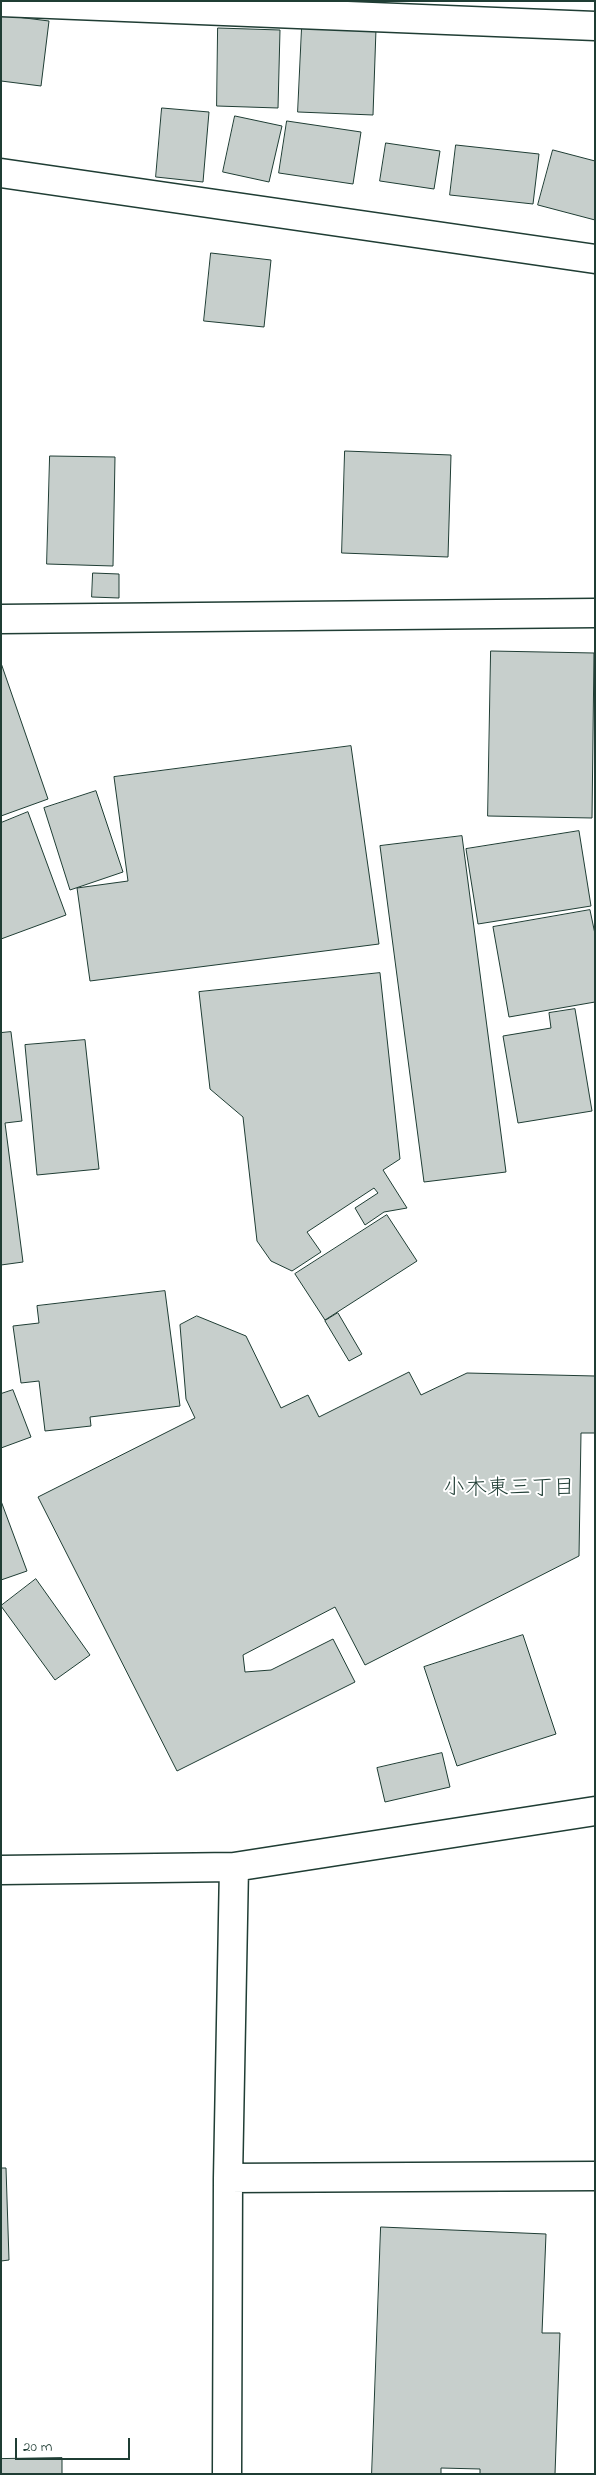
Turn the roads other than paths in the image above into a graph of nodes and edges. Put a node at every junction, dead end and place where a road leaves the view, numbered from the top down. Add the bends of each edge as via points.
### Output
1 (1, 2) edge
2 (595, 26) edge
3 (1, 174) edge
4 (595, 259) edge
5 (595, 613) edge
6 (1, 619) edge
7 (595, 1811) edge
8 (234, 1867) junction
9 (1, 1870) edge
10 (595, 2176) edge
11 (228, 2178) junction
12 (227, 2474) edge

1 - 2 street
3 - 4 street
5 - 6 street
7 - 8 street
8 - 9 street
8 - 11 street
10 - 11 street
11 - 12 street

